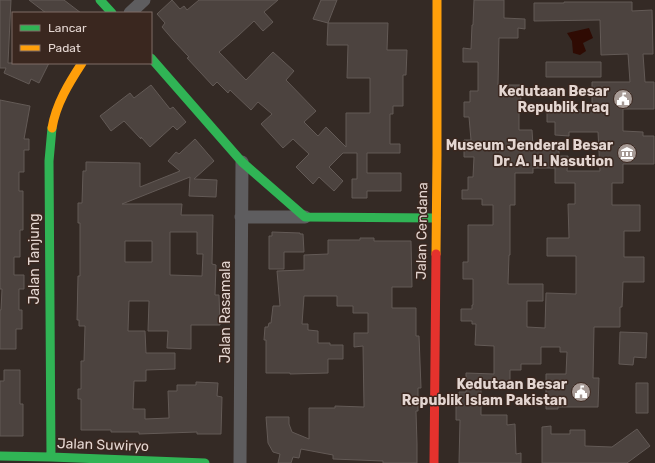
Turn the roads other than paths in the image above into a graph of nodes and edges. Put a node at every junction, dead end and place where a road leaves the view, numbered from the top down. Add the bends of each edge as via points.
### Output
1 (100, 0) edge
2 (144, 0) edge
3 (437, 0) edge
4 (111, 12) edge
5 (131, 12) edge
6 (152, 59) edge
7 (81, 64) edge
8 (242, 162) junction
9 (241, 217) junction
10 (305, 217) junction
11 (436, 218) junction
12 (0, 456) edge
13 (51, 460) edge
14 (205, 463) edge
15 (240, 463) edge
16 (434, 463) edge

1 - 4 street
2 - 5 street
3 - 11 street, Jalan Cendana
6 - 8 street
7 - 13 street, Jalan Tanjung via 68,84 56,113 49,161
8 - 9 street, Jalan Rasamala
8 - 10 street
9 - 10 street
9 - 15 street, Jalan Rasamala
10 - 11 street
11 - 16 street, Jalan Cendana
12 - 13 street, Jalan Suwiryo
13 - 14 street, Jalan Suwiryo

